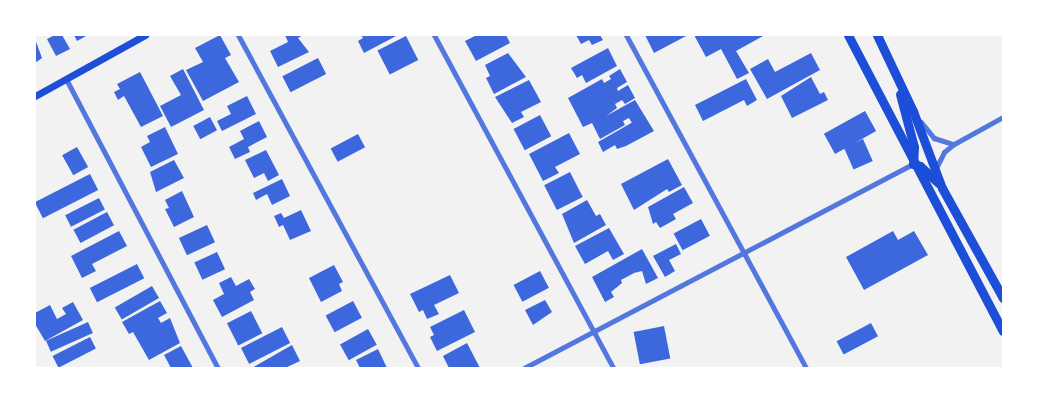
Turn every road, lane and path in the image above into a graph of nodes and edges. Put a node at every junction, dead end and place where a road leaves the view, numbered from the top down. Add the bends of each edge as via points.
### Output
1 (146, 35) edge
2 (238, 35) edge
3 (434, 35) edge
4 (626, 35) edge
5 (848, 35) edge
6 (877, 35) edge
7 (894, 71) junction
8 (66, 79) junction
9 (35, 96) edge
10 (913, 111) junction
11 (1003, 117) edge
12 (954, 144) junction
13 (913, 164) junction
14 (936, 171) junction
15 (942, 188) junction
16 (742, 252) junction
17 (1003, 298) edge
18 (592, 331) junction
19 (1003, 331) edge
20 (218, 368) edge
21 (418, 368) edge
22 (524, 368) edge
23 (613, 368) edge
24 (806, 368) edge

1 - 8 main road
2 - 21 street
3 - 18 street
4 - 16 street
5 - 13 highway
6 - 7 highway
7 - 10 highway
7 - 13 highway via 914,147
8 - 9 main road
8 - 20 street
10 - 12 street via 930,135 943,143
10 - 14 highway
11 - 12 street
12 - 14 street via 944,152
13 - 15 highway via 920,166
13 - 16 street
13 - 19 highway
14 - 15 highway
15 - 17 highway
16 - 18 street
16 - 24 street
18 - 22 street
18 - 23 street

